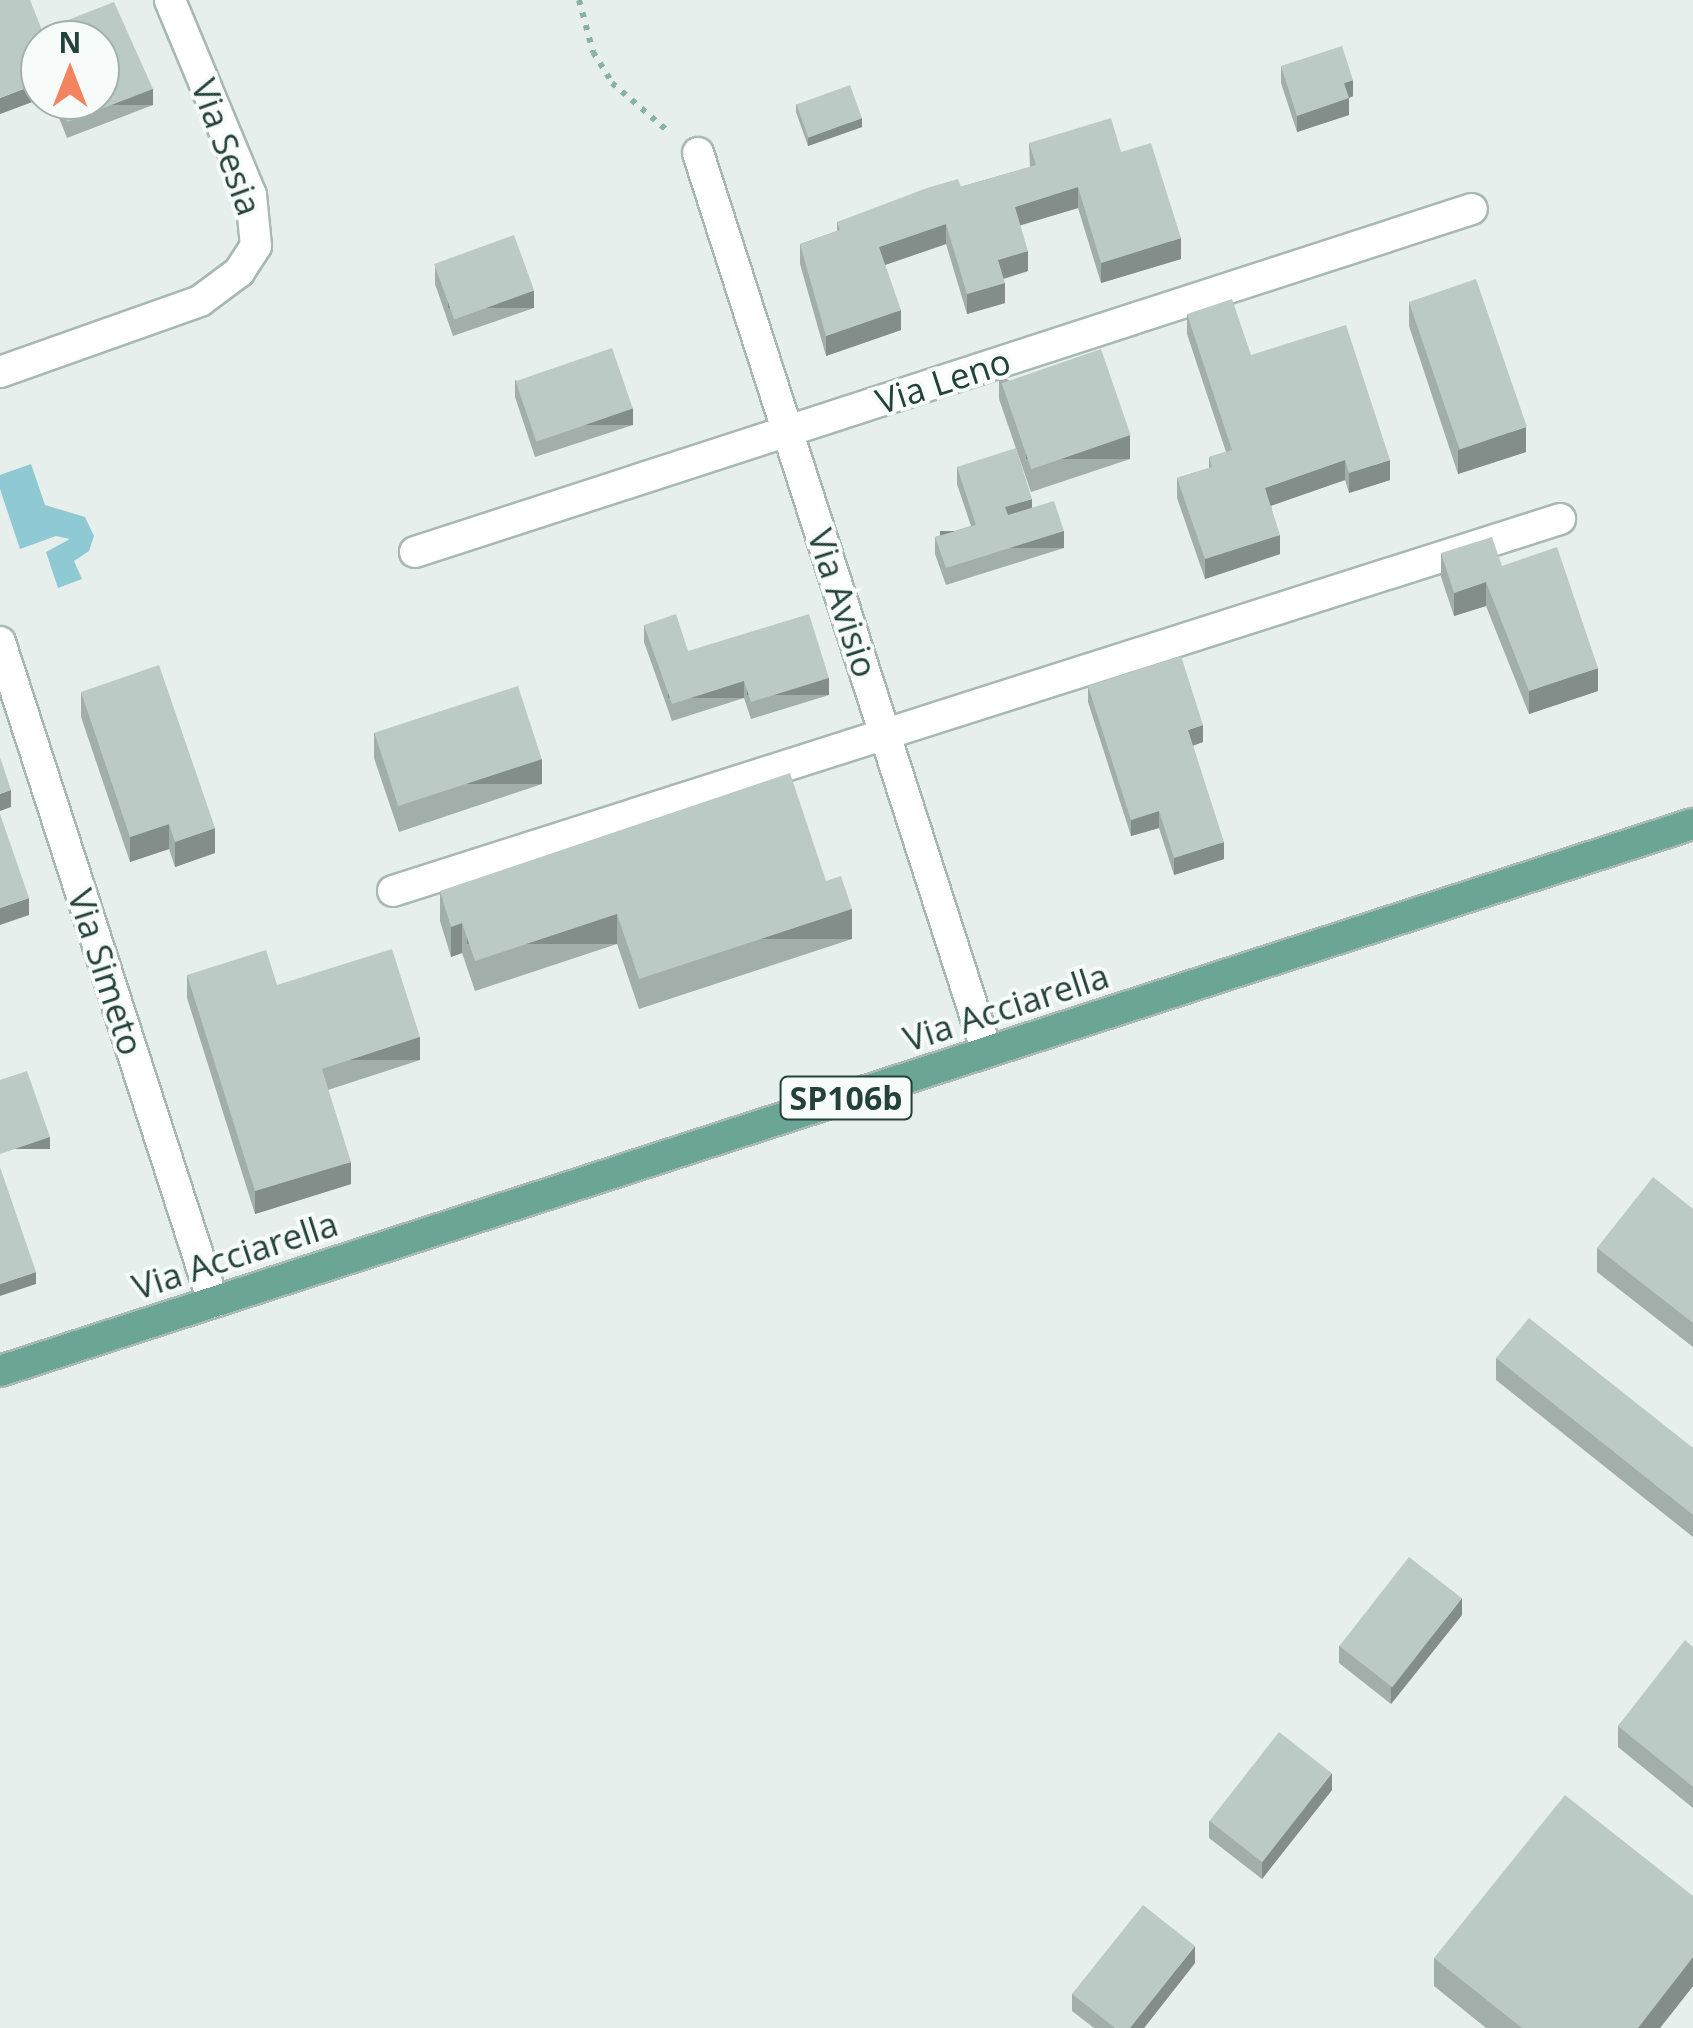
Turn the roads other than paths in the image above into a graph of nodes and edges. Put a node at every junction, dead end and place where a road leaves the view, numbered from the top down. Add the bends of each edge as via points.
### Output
1 (170, 0) edge
2 (698, 154) road end
3 (1472, 209) dead end
4 (0, 372) edge
5 (788, 431) junction
6 (1560, 519) dead end
7 (416, 552) dead end
8 (0, 642) edge
9 (885, 734) junction
10 (1693, 824) edge
11 (393, 891) dead end
12 (987, 1052) junction
13 (212, 1302) junction
14 (0, 1371) edge

1 - 4 street, Via Sesia via 250,195 256,246 238,272 200,300
2 - 5 street, Via Avisio
3 - 5 street, Via Leno
5 - 7 street, Via Leno
5 - 9 street, Via Avisio
6 - 9 street
8 - 13 street, Via Simeto
9 - 11 street
9 - 12 street, Via Avisio
10 - 12 main road, Via Acciarella / SP106b
12 - 13 main road, Via Acciarella / SP106b
13 - 14 main road, Via Acciarella / SP106b

